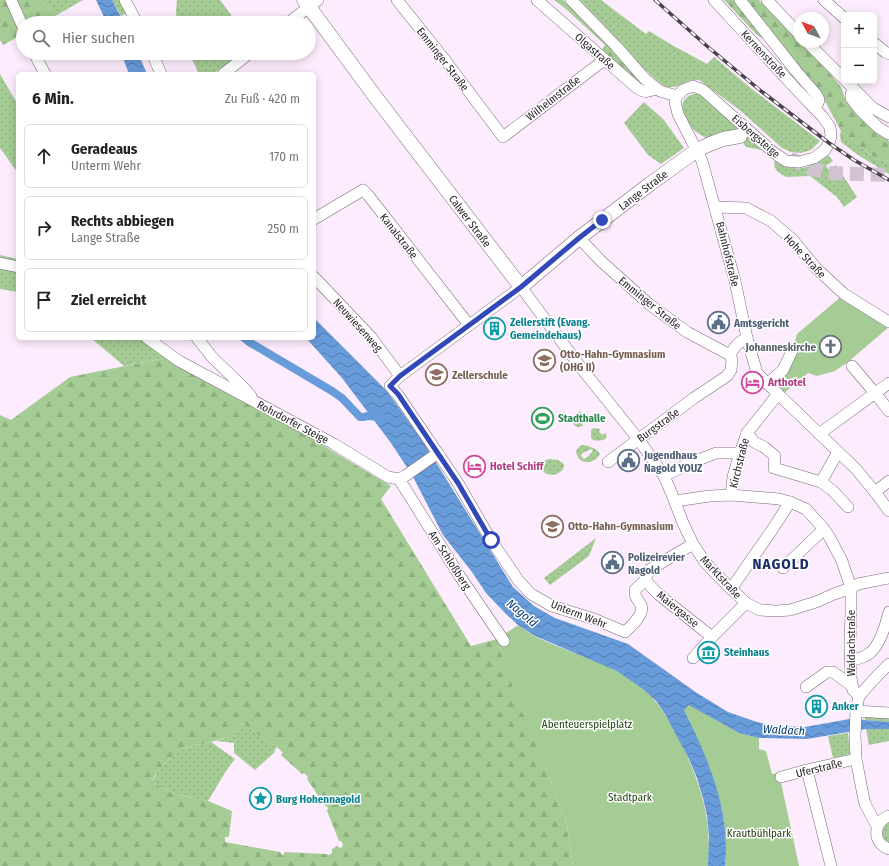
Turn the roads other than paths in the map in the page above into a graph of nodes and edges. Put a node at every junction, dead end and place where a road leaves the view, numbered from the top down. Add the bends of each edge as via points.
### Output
1 (11, 0) edge
2 (125, 0) edge
3 (397, 0) edge
4 (537, 0) edge
5 (571, 0) edge
6 (714, 0) edge
7 (740, 0) edge
8 (767, 0) edge
9 (824, 0) edge
10 (310, 2) edge
11 (841, 15) edge
12 (18, 16) edge
13 (133, 16) edge
14 (295, 16) edge
15 (793, 28) edge
16 (877, 46) edge
17 (813, 48) edge
18 (889, 54) edge
19 (38, 60) edge
20 (155, 60) edge
21 (241, 60) edge
22 (604, 60) junction
23 (44, 72) edge
24 (160, 72) edge
25 (226, 72) edge
26 (841, 76) edge
27 (848, 84) edge
28 (849, 84) edge
29 (656, 89) junction
30 (677, 96) junction
31 (814, 108) junction
32 (889, 117) edge
33 (889, 134) edge
34 (740, 136) dead end
35 (503, 137) joint
36 (697, 150) junction
37 (715, 207) junction
38 (316, 218) edge
39 (579, 238) junction
40 (0, 263) edge
41 (16, 267) edge
42 (316, 278) edge
43 (521, 287) junction
44 (889, 322) edge
45 (469, 326) junction
46 (747, 338) junction
47 (150, 340) edge
48 (199, 340) edge
49 (793, 349) dead end
50 (730, 356) junction
51 (852, 366) dead end
52 (400, 376) junction
53 (889, 382) edge
54 (767, 384) junction
55 (875, 393) junction
56 (778, 394) junction
57 (256, 403) junction
58 (889, 411) edge
59 (747, 433) junction
60 (819, 434) junction
61 (639, 440) junction
62 (740, 451) junction
63 (838, 452) junction
64 (435, 455) junction
65 (608, 462) dead end
66 (664, 476) junction
67 (402, 477) junction
68 (889, 481) edge
69 (821, 482) junction
70 (875, 492) junction
71 (731, 495) junction
72 (675, 501) junction
73 (790, 502) junction
74 (848, 507) dead end
75 (889, 511) edge
76 (824, 529) junction
77 (693, 544) junction
78 (783, 568) dead end
79 (889, 578) edge
80 (645, 580) junction
81 (851, 588) junction
82 (731, 589) junction
83 (746, 603) junction
84 (889, 612) edge
85 (712, 637) junction
86 (504, 641) dead end
87 (693, 658) dead end
88 (851, 660) junction
89 (889, 664) edge
90 (852, 686) junction
91 (806, 688) dead end
92 (859, 696) junction
93 (889, 712) edge
94 (855, 714) junction
95 (856, 759) junction
96 (807, 770) junction
97 (781, 777) dead end
98 (883, 820) edge
99 (889, 849) edge
100 (831, 866) edge

1 - 12 street
2 - 13 street
3 - 35 street, Emminger Straße
4 - 22 street, Olgastraße
5 - 29 street
6 - 31 street, Kernenstraße
7 - 31 street via 816,94 819,100
8 - 15 street
9 - 11 street
10 - 14 street
10 - 43 main road, Calwer Straße via 380,102
16 - 18 street
17 - 26 street
19 - 23 street
20 - 24 street
21 - 25 street
22 - 29 street, Olgastraße via 644,92
22 - 35 street, Wilhelmstraße
27 - 33 street via 851,98 860,110
28 - 32 street via 873,108
29 - 30 street
30 - 31 street, Eisbergsteige via 693,86 703,90 773,152 786,161 793,162 814,158 825,150 830,140 830,127
30 - 36 street, Bahnhofstraße via 675,102 678,114
34 - 36 main road, Lange Straße via 723,139
36 - 37 street, Bahnhofstraße
36 - 39 main road, Lange Straße
37 - 44 street, Hohe Straße via 746,208 771,221 793,240 816,268 844,294
37 - 46 street, Bahnhofstraße
38 - 45 street, Kanalstraße via 363,190
39 - 43 main road, Lange Straße
39 - 50 street, Emminger Straße via 648,304 686,332
40 - 41 street
42 - 52 street, Neuwiesenweg via 371,337
43 - 45 street, Lange Straße
43 - 61 street, Calwer Straße
45 - 52 street, Lange Straße
46 - 50 street via 735,346
46 - 54 street, Bahnhofstraße via 757,373
47 - 57 street, Rohrdorfer Steige via 178,361
48 - 57 street
49 - 54 street via 783,370
50 - 61 street, Burgstraße via 731,370 727,376
51 - 55 street
52 - 64 street, Unterm Wehr via 390,386 398,394
53 - 55 street
54 - 56 street, Bahnhofstraße
55 - 58 street
55 - 60 street
56 - 59 street, Kirchstraße
56 - 60 street, Bahnhofstraße
57 - 67 street, Rohrdorfer Steige via 334,444 388,477
59 - 62 street, Kirchstraße
59 - 69 street via 754,442 775,456 774,468
60 - 63 street, Bahnhofstraße
61 - 65 street, Burgstraße
61 - 66 street, Marktstraße
62 - 66 street via 716,454
62 - 71 street, Kirchstraße
63 - 69 street
63 - 70 street, Bahnhofstraße
64 - 67 street
64 - 80 street, Unterm Wehr via 458,483 491,540 518,580 531,594 552,606 625,632 642,610 635,590
66 - 72 street, Marktstraße
67 - 86 street, Am Schloßberg via 459,575
68 - 70 street
69 - 74 street
70 - 75 street, Bahnhofstraße
71 - 72 street, Waldachstraße
71 - 73 street, Waldachstraße
72 - 77 street, Marktstraße
73 - 76 street, Waldachstraße via 806,509
73 - 82 street
76 - 78 street
76 - 81 street, Waldachstraße via 842,561
77 - 80 street via 649,570
77 - 82 street, Marktstraße via 708,565
79 - 81 street, Marktstraße via 858,584
80 - 85 street, Maiergasse via 658,594
81 - 83 street, Marktstraße via 790,610 760,610
81 - 88 street, Waldachstraße
82 - 83 street, Marktstraße
83 - 85 street
84 - 88 street via 885,628 871,652
85 - 87 street
88 - 90 street, Waldachstraße
89 - 92 street
90 - 91 street via 833,672 827,672
90 - 92 street, Waldachstraße
92 - 94 street
93 - 94 street
94 - 95 street
95 - 96 street, Uferstraße
95 - 98 street via 865,804 871,814
96 - 97 street, Uferstraße
96 - 100 street
98 - 99 street via 877,835 881,844

